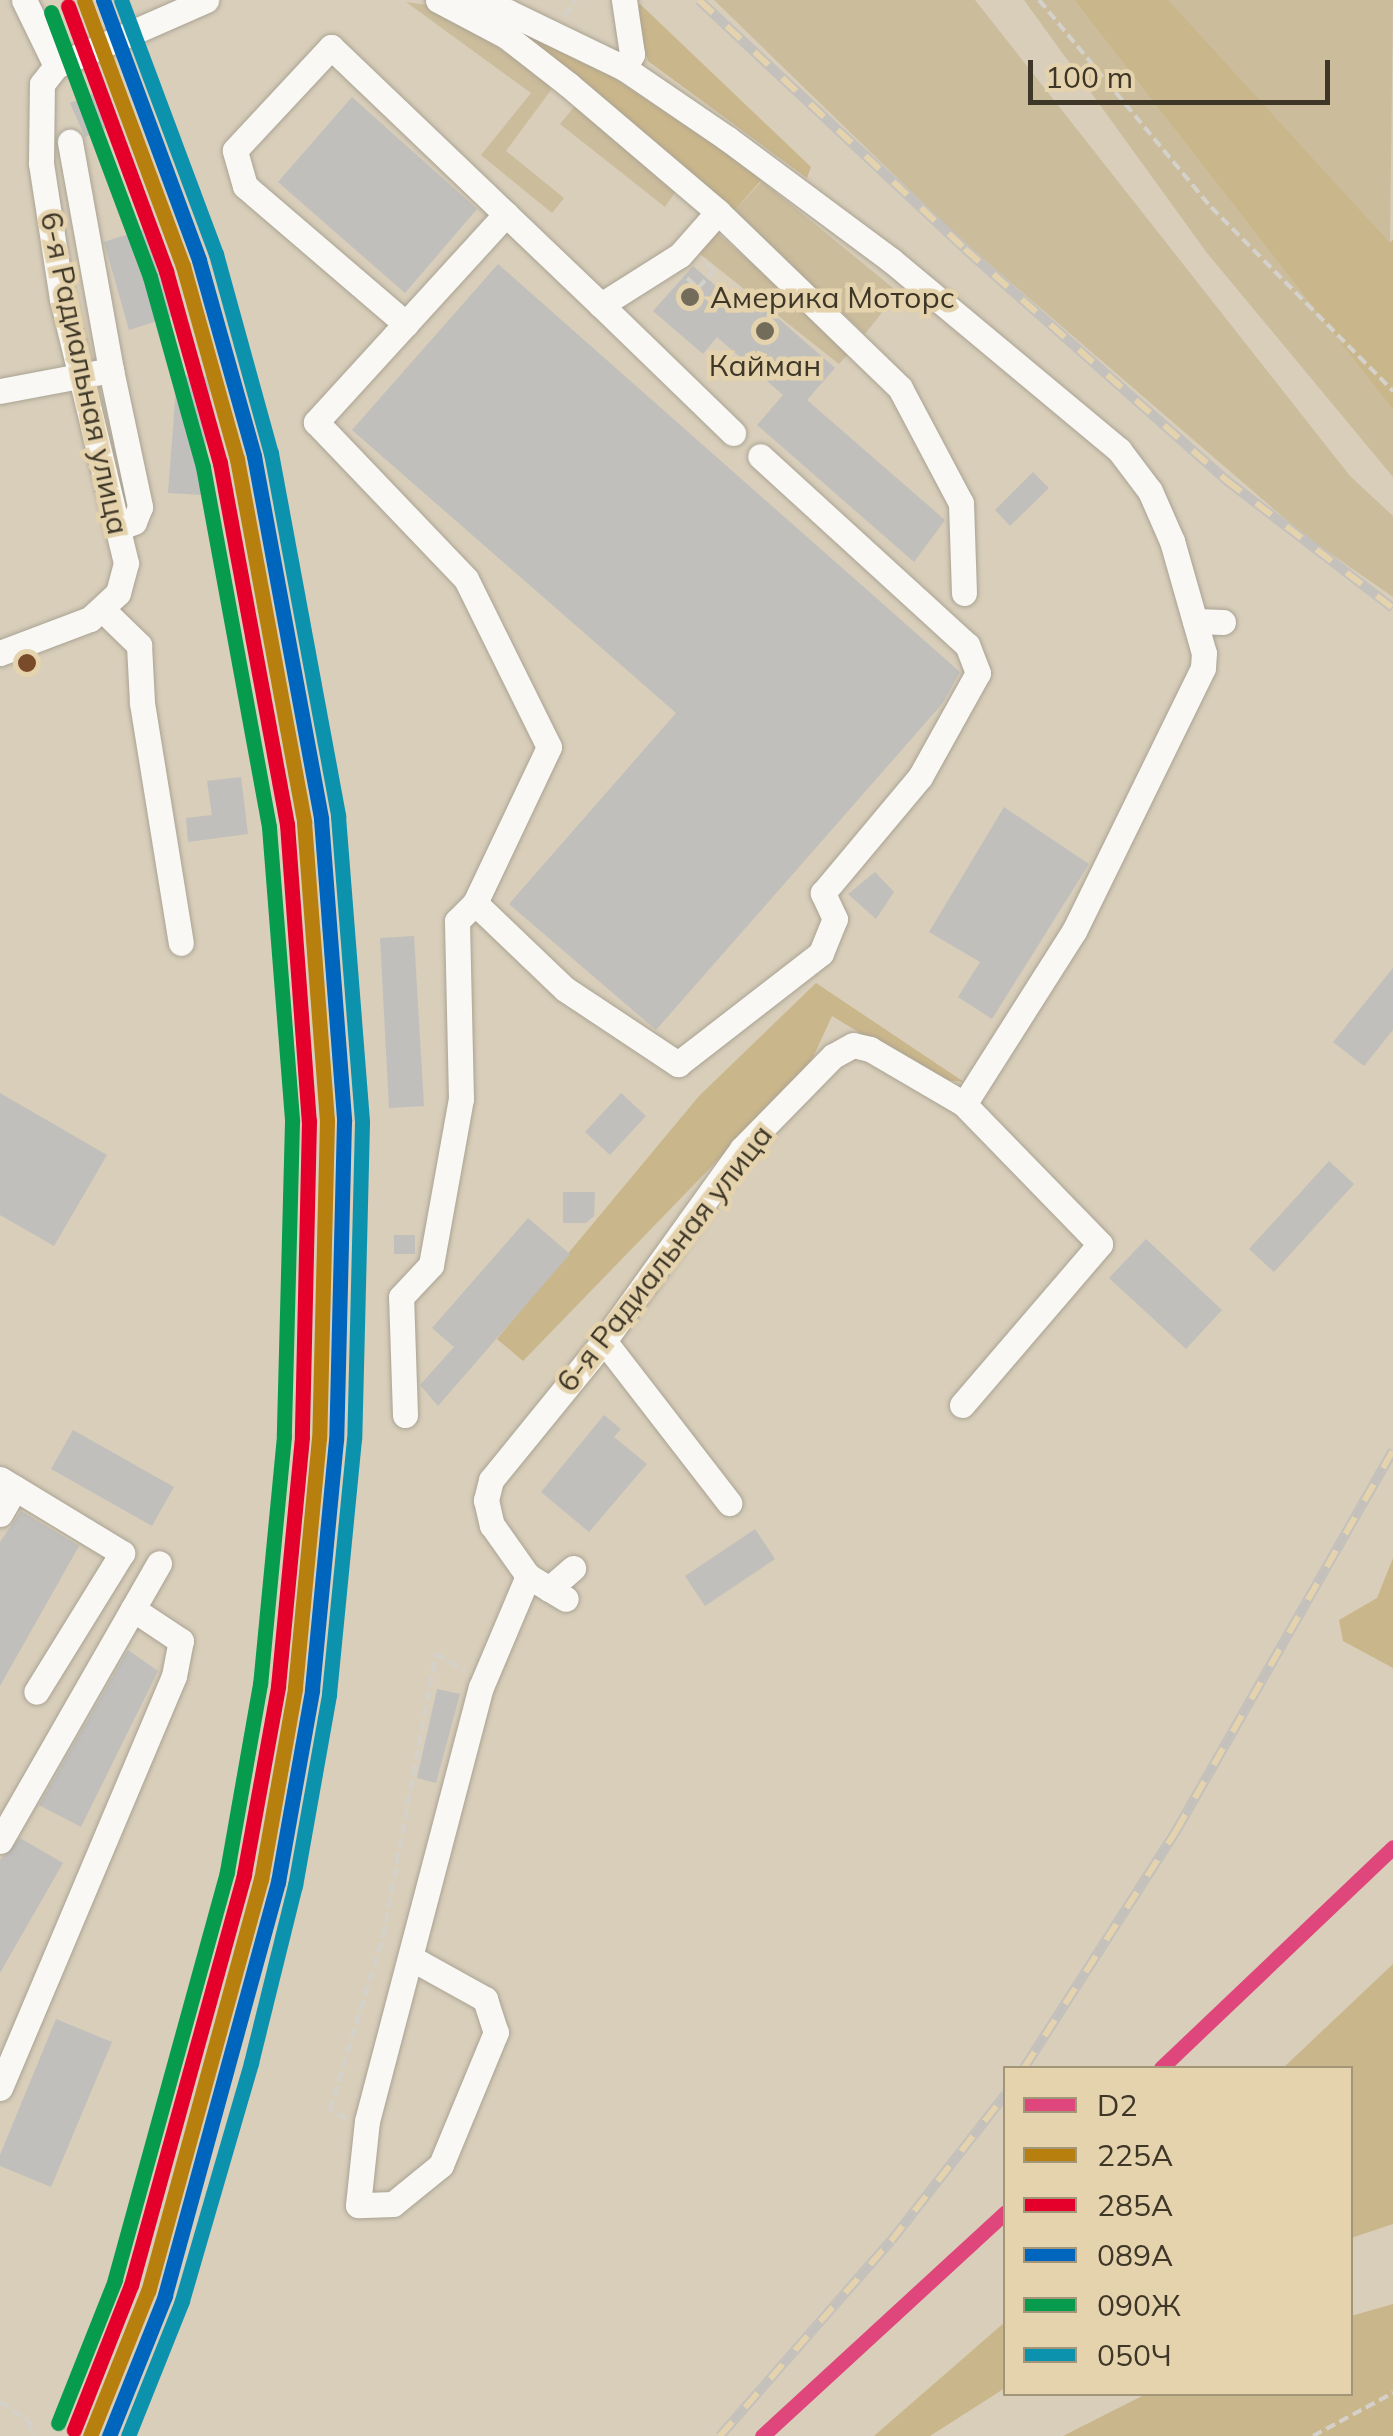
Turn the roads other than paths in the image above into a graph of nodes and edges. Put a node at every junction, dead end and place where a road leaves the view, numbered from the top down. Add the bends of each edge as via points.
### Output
1 (24, 0) edge
2 (206, 0) edge
3 (438, 0) edge
4 (464, 0) edge
5 (624, 0) edge
6 (56, 66) junction
7 (624, 68) junction
8 (70, 142) dead end
9 (718, 212) junction
10 (506, 214) junction
11 (602, 305) junction
12 (406, 324) junction
13 (111, 370) junction
14 (79, 376) junction
15 (0, 392) edge
16 (733, 433) dead end
17 (760, 456) dead end
18 (119, 528) junction
19 (964, 593) dead end
20 (102, 609) junction
21 (1195, 621) junction
22 (1223, 622) dead end
23 (0, 654) edge
24 (475, 903) junction
25 (180, 943) dead end
26 (964, 1104) junction
27 (604, 1341) junction
28 (962, 1405) dead end
29 (405, 1416) dead end
30 (7, 1483) edge
31 (729, 1503) dead end
32 (0, 1514) edge
33 (159, 1562) dead end
34 (572, 1568) dead end
35 (548, 1588) junction
36 (132, 1609) junction
37 (36, 1692) dead end
38 (0, 1840) edge
39 (411, 1958) junction
40 (0, 2088) edge

1 - 6 street
2 - 6 street
3 - 9 street via 506,36
4 - 7 street via 508,12
5 - 7 street via 632,54
6 - 14 street, 6-я Радиальная улица via 39,99 42,162
7 - 21 street via 891,260 1150,490
8 - 13 street
9 - 11 street via 680,255
9 - 19 street via 900,388 961,504
10 - 11 street
10 - 12 street
10 - 12 street via 331,47 234,150 245,186
11 - 16 street
12 - 24 street via 316,422 466,579 550,747
13 - 14 street
13 - 18 street via 140,506 134,522
14 - 15 street
14 - 18 street, 6-я Радиальная улица
17 - 24 street via 967,645 978,673 920,777 824,893 835,920 821,952 678,1064 565,989
18 - 20 street, 6-я Радиальная улица via 126,563 118,593
20 - 23 street
20 - 25 street via 139,645
21 - 22 street
21 - 26 street via 1203,668 1074,931
24 - 29 street via 458,921 461,1099 431,1264 401,1297
26 - 27 street, 6-я Радиальная улица via 870,1049 853,1045 833,1056 742,1149
26 - 28 street, 6-я Радиальная улица via 1100,1244
27 - 31 street
27 - 35 street, 6-я Радиальная улица via 491,1480 486,1500 492,1525
30 - 32 street
30 - 37 street via 122,1553
33 - 36 street
34 - 35 street
35 - 39 street via 484,1681
36 - 38 street
36 - 40 street via 182,1641 174,1676
39 - 39 street via 367,2121 358,2205 393,2204 441,2166 496,2032 486,1999

